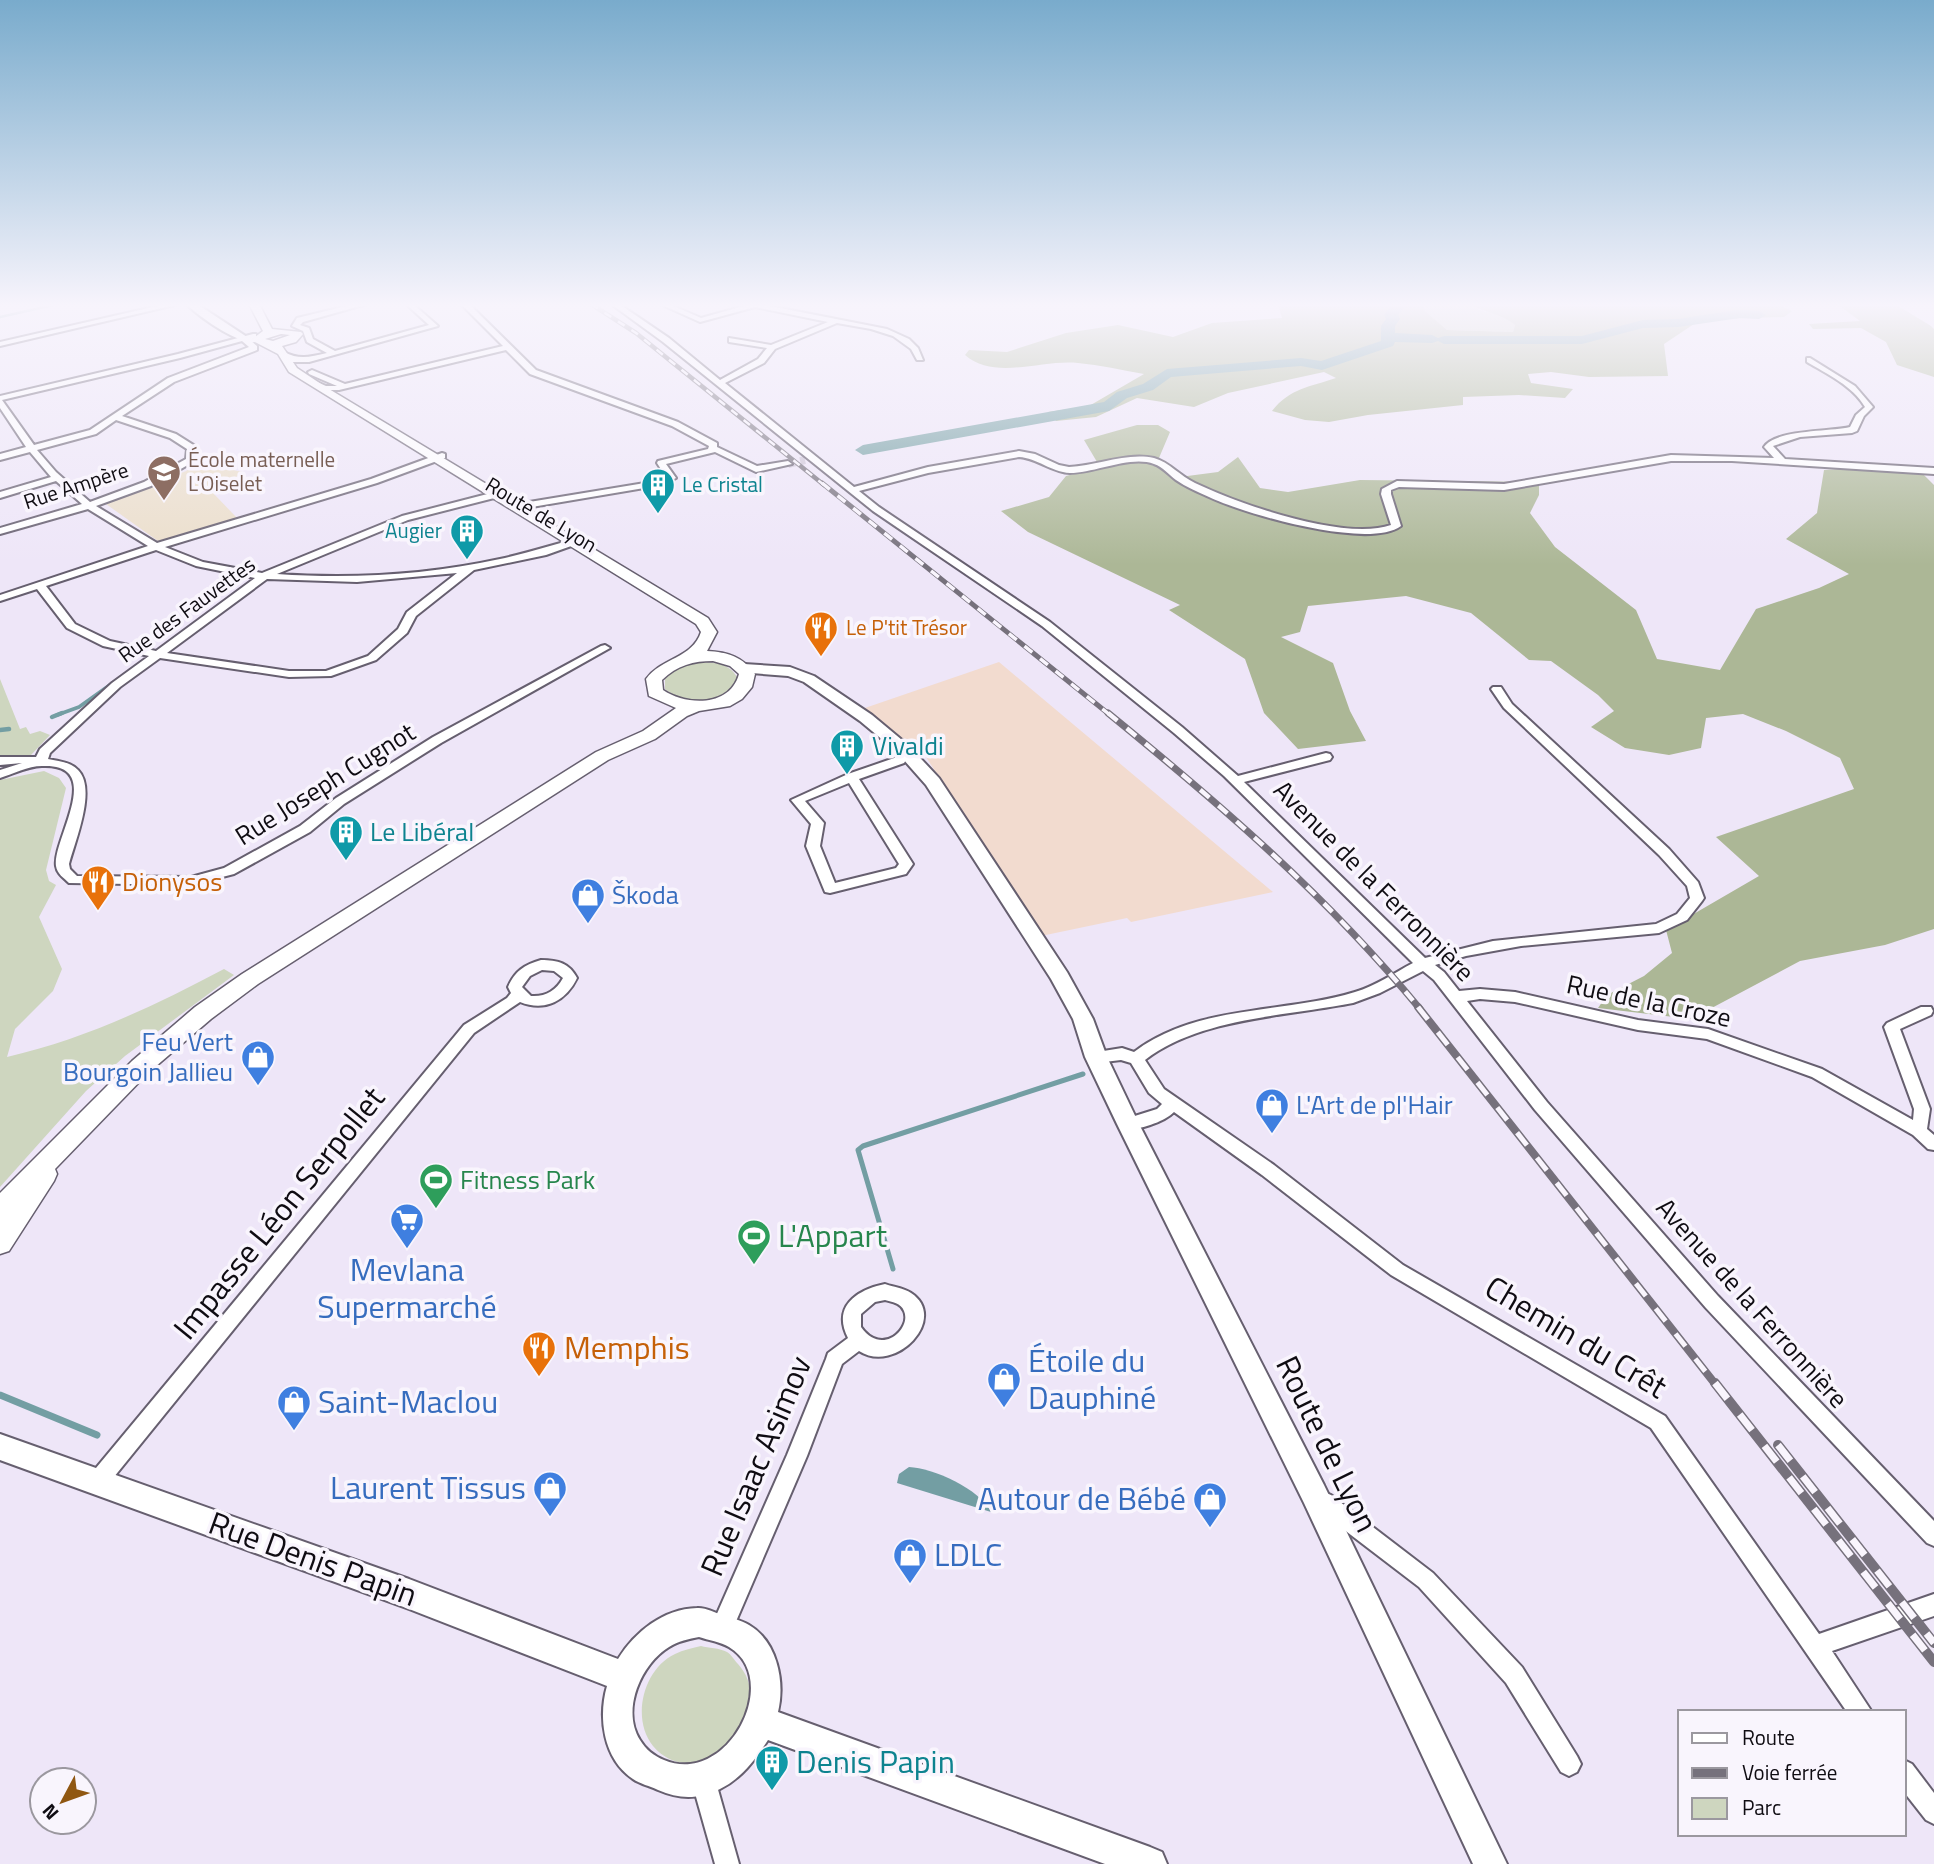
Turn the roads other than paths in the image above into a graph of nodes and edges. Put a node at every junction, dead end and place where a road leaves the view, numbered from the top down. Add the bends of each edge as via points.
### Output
1 (38, 391) edge
2 (154, 391) edge
3 (333, 391) edge
4 (338, 391) edge
5 (585, 391) edge
6 (726, 391) edge
7 (1856, 391) edge
8 (0, 400) edge
9 (115, 417) junction
10 (32, 449) junction
11 (712, 450) junction
12 (0, 457) edge
13 (438, 457) junction
14 (1782, 461) junction
15 (788, 464) tunnel mouth
16 (1934, 471) edge
17 (57, 478) junction
18 (851, 490) junction
19 (499, 494) junction
20 (0, 495) edge
21 (89, 503) junction
22 (519, 506) junction
23 (0, 531) edge
24 (579, 542) junction
25 (156, 547) junction
26 (471, 567) junction
27 (266, 575) junction
28 (40, 586) junction
29 (0, 598) edge
30 (605, 649) dead end
31 (155, 654) junction
32 (689, 658) junction
33 (725, 658) junction
34 (744, 668) junction
35 (744, 687) junction
36 (1497, 689) dead end
37 (661, 698) junction
38 (695, 706) junction
39 (602, 756) junction
40 (1326, 757) dead end
41 (0, 761) edge
42 (900, 761) junction
43 (41, 762) junction
44 (0, 774) edge
45 (852, 777) junction
46 (1236, 781) junction
47 (1424, 965) junction
48 (518, 995) dead end
49 (1455, 997) junction
50 (1926, 1011) dead end
51 (1097, 1057) junction
52 (1136, 1059) junction
53 (1173, 1104) junction
54 (1128, 1124) junction
55 (1920, 1131) junction
56 (1934, 1144) edge
57 (64, 1146) junction
58 (0, 1211) edge
59 (0, 1243) edge
60 (859, 1340) dead end
61 (0, 1447) edge
62 (98, 1481) junction
63 (1314, 1494) junction
64 (1934, 1536) edge
65 (1934, 1605) edge
66 (723, 1625) junction
67 (1815, 1646) junction
68 (624, 1677) junction
69 (1860, 1710) edge
70 (762, 1722) junction
71 (1569, 1764) dead end
72 (1906, 1775) edge
73 (704, 1779) junction
74 (1934, 1812) edge
75 (727, 1864) edge
76 (1150, 1864) edge
77 (1490, 1864) edge

1 - 8 street
2 - 9 street
3 - 13 main road
4 - 13 main road, Route de Lyon
5 - 11 street via 675,424 714,445
6 - 18 street, Avenue de la Ferronnière
7 - 14 street via 1869,407 1854,429 1799,435 1770,444
8 - 10 street
9 - 10 street via 93,432
9 - 21 street, Rue Ampère via 173,436 192,448 190,460 171,473
10 - 12 street
10 - 17 street
11 - 15 street via 756,469
11 - 22 street via 661,463 671,478 659,483
13 - 19 main road, Route de Lyon
13 - 25 street
14 - 16 street
14 - 18 street via 1671,458 1504,487 1397,484 1386,494 1396,526 1374,532 1305,523 1244,508 1147,459 1067,470 1019,454
17 - 20 street
17 - 21 street
18 - 46 street, Avenue de la Ferronnière via 1046,624
19 - 22 main road, Route de Lyon
19 - 27 street, Rue des Fauvettes via 405,518
21 - 23 street, Rue Ampère
21 - 25 street
22 - 24 main road, Route de Lyon
24 - 26 street
24 - 32 main road, Route de Lyon via 702,621 708,638
24 - 33 main road, Route de Lyon via 716,621
25 - 27 street via 220,569
25 - 28 street
26 - 27 street via 310,580
26 - 31 street via 411,614 403,631 372,658 327,674 289,674
27 - 31 street, Rue des Fauvettes
28 - 29 street
28 - 31 street via 71,626 107,644
30 - 43 street, Rue Joseph Cugnot via 437,740 305,830 229,871 205,878 89,881 68,876 62,864 80,784 72,770
31 - 43 street, Rue des Fauvettes via 44,752
32 - 33 main road
32 - 37 main road via 667,666 654,679 655,692
33 - 34 main road
34 - 35 main road
34 - 51 main road via 790,672 809,679 866,718 918,764 1060,977
35 - 38 main road via 719,703
35 - 42 main road via 793,680 856,722
36 - 47 street via 1535,733 1664,852 1693,885 1697,898 1682,918 1660,928 1508,942
37 - 38 main road
37 - 39 main road via 650,718
38 - 39 main road via 649,735
39 - 57 main road via 203,1013 103,1102
40 - 46 street
41 - 43 street, Rue Joseph Cugnot
42 - 45 street
42 - 51 main road via 922,785 1070,1022
43 - 44 street
45 - 45 street via 797,800 818,823 813,846 830,889 901,871 906,864
46 - 47 street, Avenue de la Ferronnière
47 - 49 street, Avenue de la Ferronnière
47 - 52 street via 1355,998 1211,1025 1155,1043
48 - 62 street, Impasse Léon Serpollet via 469,1029
49 - 55 street, Rue de la Croze via 1515,997 1638,1025 1707,1034 1817,1073
49 - 64 street, Avenue de la Ferronnière via 1541,1106 1704,1292
50 - 55 street via 1892,1027 1922,1109
51 - 52 street via 1122,1054
51 - 54 main road, Route de Lyon
52 - 53 street, Chemin du Crêt via 1146,1079
53 - 54 street via 1162,1114
53 - 67 street, Chemin du Crêt via 1268,1170 1397,1270 1658,1422
54 - 63 main road, Route de Lyon
55 - 56 street, Rue de la Croze
57 - 58 main road
57 - 59 main road
60 - 66 street, Rue Isaac Asimov via 835,1359
61 - 62 main road, Rue Denis Papin
62 - 68 main road, Rue Denis Papin
63 - 71 street via 1426,1580 1514,1675
63 - 77 main road, Route de Lyon
65 - 67 street
66 - 68 main road via 699,1622 674,1628 651,1642
66 - 70 main road via 746,1639 762,1661 768,1691
67 - 69 street, Chemin du Crêt
68 - 73 main road via 617,1715 622,1740 634,1762 654,1776 678,1782
70 - 73 main road via 749,1747 728,1767
70 - 76 main road
72 - 74 street
73 - 75 street

